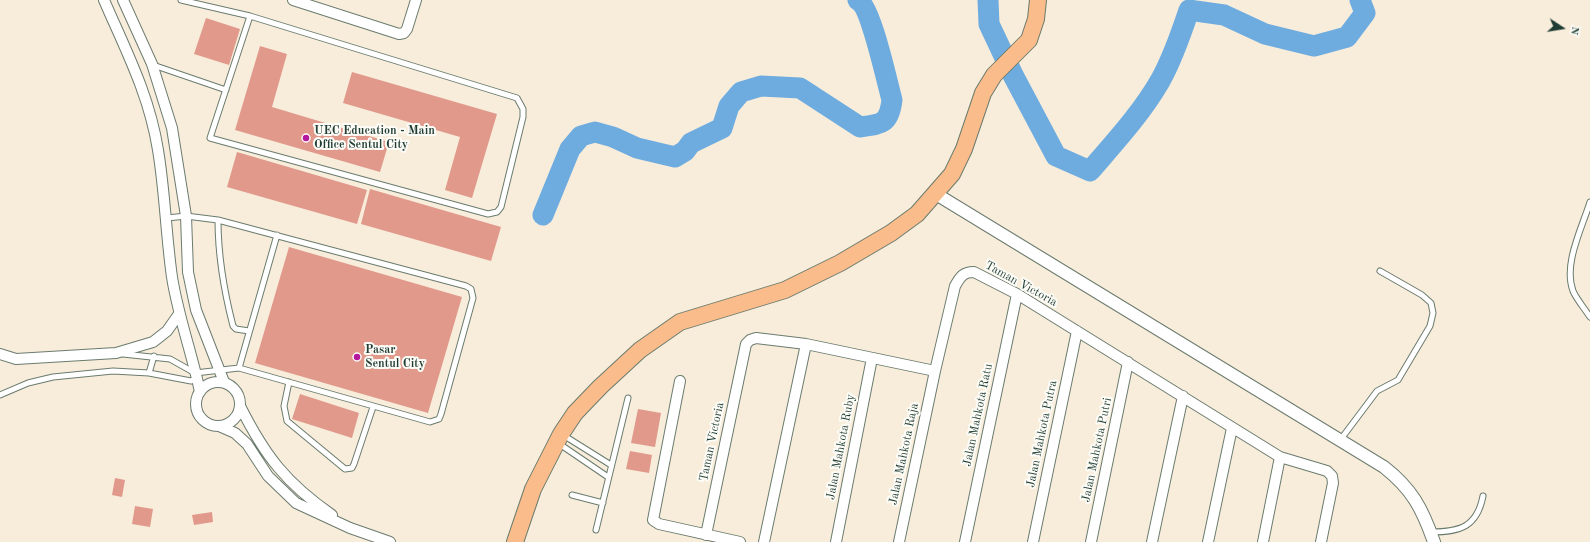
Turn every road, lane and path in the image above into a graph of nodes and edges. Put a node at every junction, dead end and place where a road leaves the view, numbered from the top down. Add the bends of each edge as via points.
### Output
1 (104, 0) edge
2 (123, 0) edge
3 (181, 0) edge
4 (293, 0) edge
5 (416, 0) edge
6 (1038, 0) edge
7 (250, 16) junction
8 (152, 64) junction
9 (226, 90) junction
10 (936, 194) junction
11 (1590, 202) edge
12 (186, 216) junction
13 (167, 218) junction
14 (218, 220) junction
15 (277, 235) junction
16 (1380, 271) dead end
17 (1017, 294) junction
18 (179, 314) junction
19 (1590, 317) edge
20 (249, 331) junction
21 (1077, 331) junction
22 (806, 344) junction
23 (116, 353) junction
24 (0, 354) edge
25 (154, 356) junction
26 (872, 358) junction
27 (1128, 362) junction
28 (239, 368) junction
29 (218, 371) junction
30 (935, 371) junction
31 (149, 373) junction
32 (196, 375) junction
33 (680, 381) dead end
34 (224, 382) junction
35 (289, 382) junction
36 (200, 392) junction
37 (0, 395) edge
38 (1183, 396) junction
39 (628, 398) dead end
40 (240, 406) junction
41 (373, 407) junction
42 (219, 426) junction
43 (1232, 428) junction
44 (558, 438) junction
45 (1340, 440) junction
46 (1280, 457) junction
47 (611, 465) junction
48 (608, 478) junction
49 (572, 495) dead end
50 (1484, 496) dead end
51 (603, 503) junction
52 (350, 528) junction
53 (596, 530) dead end
54 (706, 535) junction
55 (1432, 537) edge
56 (390, 542) edge
57 (515, 542) edge
58 (740, 542) edge
59 (764, 542) edge
60 (836, 542) edge
61 (899, 542) edge
62 (965, 542) edge
63 (1033, 542) edge
64 (1091, 542) edge
65 (1152, 542) edge
66 (1208, 542) edge
67 (1263, 542) edge
68 (1321, 542) edge

1 - 13 street via 143,87 158,150
2 - 8 street
3 - 7 lane
4 - 5 street via 400,34 407,29
6 - 10 main road via 1033,31 1023,48 994,75 983,93 964,149 952,174
7 - 9 lane
7 - 9 lane via 517,98 523,109 523,117 501,207 497,212 488,214 210,138
8 - 9 lane
8 - 12 street via 172,128
10 - 44 main road via 917,214 892,233 840,263 785,290 680,322 640,350 600,387 575,413
10 - 45 street
11 - 19 lane via 1575,248 1571,272 1574,292
12 - 13 lane
12 - 14 lane
12 - 29 street via 188,272 196,310
13 - 18 street via 172,275
14 - 15 lane
14 - 20 lane via 224,293 233,326
15 - 20 lane
15 - 41 lane via 470,289 473,298 439,419 430,422
16 - 45 lane via 1422,295 1431,303 1433,314 1430,326 1398,380 1377,390
17 - 21 street, Taman Victoria
17 - 30 street, Taman Victoria via 974,272 966,272 960,277 955,286
17 - 62 street, Jalan Mahkota Ratu
18 - 23 street via 167,331 153,342
18 - 32 street
20 - 28 lane
21 - 27 street, Taman Victoria
21 - 63 street, Jalan Mahkota Putra
22 - 26 street, Taman Victoria
22 - 54 street, Taman Victoria via 756,338 746,344
22 - 59 street
23 - 24 street via 16,359
23 - 25 lane
25 - 31 lane
25 - 32 lane via 170,359
26 - 30 street, Taman Victoria
26 - 60 street, Jalan Mahkota Ruby
27 - 38 street, Taman Victoria
27 - 64 street, Jalan Mahkota Putri
28 - 29 lane
28 - 35 lane
29 - 32 lane
29 - 34 street
30 - 61 street, Jalan Mahkota Raja
31 - 32 lane via 191,381
31 - 37 lane via 114,371 53,377 28,383
32 - 36 street
33 - 54 street via 653,520 659,524
34 - 36 street via 210,383
34 - 40 street via 235,390 239,396
35 - 41 lane
35 - 41 lane via 284,406 287,421 344,469 352,468 354,464
36 - 42 street via 196,405 201,417 206,422
38 - 43 street, Taman Victoria
38 - 65 street
39 - 47 lane
40 - 42 street via 232,421
40 - 52 street via 271,459 294,486
42 - 52 street via 235,433 247,444 268,476 296,503
43 - 46 street, Taman Victoria
43 - 66 street
44 - 47 lane
44 - 48 lane
44 - 57 main road via 533,489
45 - 55 street via 1399,479 1421,508
46 - 67 street
46 - 68 street, Taman Victoria via 1320,467 1332,476 1333,483
47 - 48 lane
48 - 51 lane
49 - 51 lane
50 - 55 lane via 1481,510 1473,520 1461,529
51 - 53 lane
52 - 56 street
54 - 58 street

